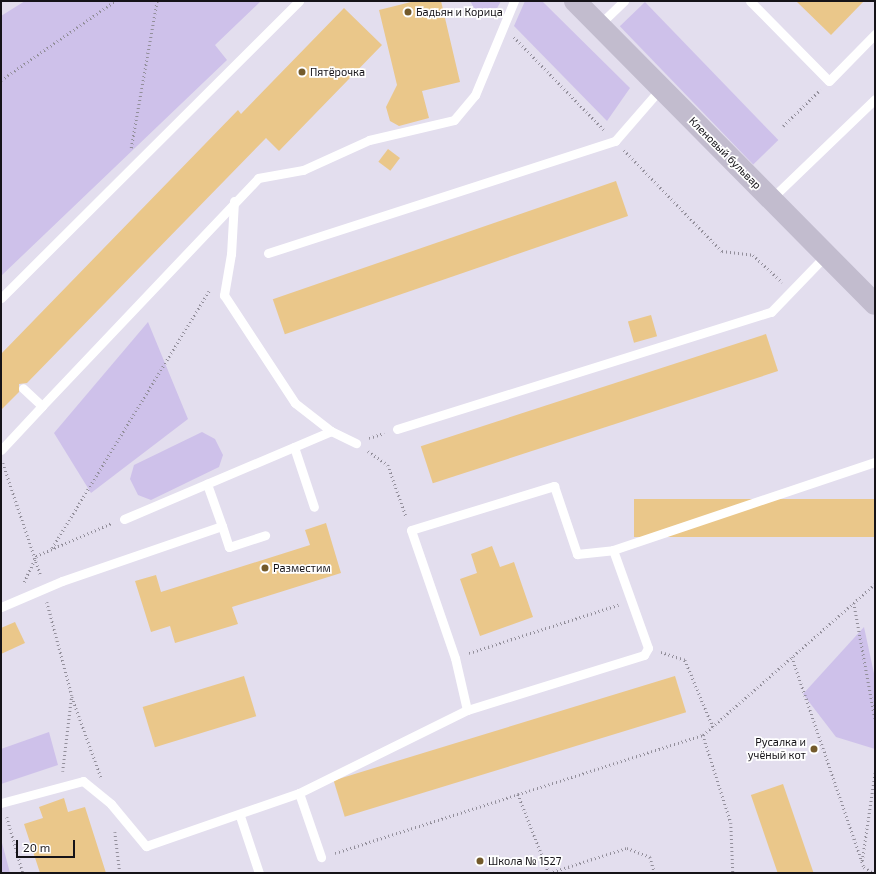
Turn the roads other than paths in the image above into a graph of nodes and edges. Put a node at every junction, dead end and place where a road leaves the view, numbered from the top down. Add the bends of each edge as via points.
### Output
1 (299, 1) edge
2 (514, 1) edge
3 (575, 1) edge
4 (624, 1) edge
5 (752, 2) edge
6 (599, 25) junction
7 (875, 34) edge
8 (661, 88) junction
9 (875, 99) edge
10 (771, 199) junction
11 (234, 201) junction
12 (268, 253) dead end
13 (826, 255) junction
14 (1, 298) edge
15 (875, 304) edge
16 (23, 388) dead end
17 (42, 406) junction
18 (397, 429) dead end
19 (331, 431) junction
20 (356, 443) road end
21 (294, 447) junction
22 (1, 450) edge
23 (875, 462) edge
24 (207, 484) junction
25 (314, 507) dead end
26 (124, 519) road end
27 (222, 526) junction
28 (265, 535) dead end
29 (613, 550) junction
30 (1, 607) edge
31 (467, 710) junction
32 (299, 793) junction
33 (2, 803) edge
34 (240, 816) junction
35 (321, 857) road end
36 (259, 873) edge

1 - 14 lane
2 - 11 lane via 475,95 454,120 369,140 303,170 258,178
3 - 6 street, Кленовый бульвар
4 - 6 lane
5 - 7 lane via 829,81
6 - 8 street, Кленовый бульвар
8 - 10 street, Кленовый бульвар
8 - 12 lane via 615,141
9 - 10 lane
10 - 13 street, Кленовый бульвар
11 - 17 lane
11 - 19 lane via 231,254 224,295 295,403
13 - 15 street, Кленовый бульвар
13 - 18 lane via 771,312
16 - 17 lane
17 - 22 lane
19 - 20 lane
19 - 21 lane
21 - 24 lane
21 - 25 lane
23 - 29 lane
24 - 26 lane
24 - 27 lane
27 - 28 lane via 229,547
27 - 30 lane via 43,588
29 - 31 lane via 648,648 644,655
29 - 31 lane via 577,554 554,486 411,530 455,658
31 - 32 lane
32 - 34 lane
32 - 35 lane
33 - 34 lane via 62,784 82,781 111,804 146,846
34 - 36 lane

